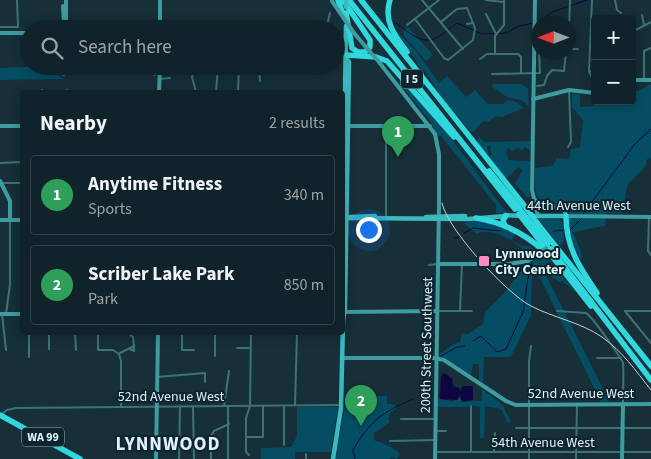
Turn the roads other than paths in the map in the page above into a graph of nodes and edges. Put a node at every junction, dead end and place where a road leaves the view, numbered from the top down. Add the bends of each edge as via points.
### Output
1 (17, 0) edge
2 (160, 0) edge
3 (334, 0) edge
4 (346, 0) edge
5 (361, 0) edge
6 (390, 0) edge
7 (422, 0) edge
8 (438, 0) edge
9 (486, 0) edge
10 (535, 0) edge
11 (570, 0) edge
12 (592, 0) edge
13 (615, 0) edge
14 (64, 1) edge
15 (504, 1) edge
16 (430, 7) junction
17 (346, 10) junction
18 (593, 10) junction
19 (598, 11) dead end
20 (330, 13) dead end
21 (621, 13) dead end
22 (486, 14) dead end
23 (570, 15) edge
24 (593, 15) edge
25 (642, 15) dead end
26 (415, 19) junction
27 (65, 20) edge
28 (66, 20) edge
29 (160, 20) edge
30 (328, 20) edge
31 (343, 20) edge
32 (442, 22) junction
33 (651, 22) edge
34 (473, 23) junction
35 (467, 24) dead end
36 (407, 25) dead end
37 (644, 25) junction
38 (346, 26) joint
39 (0, 28) edge
40 (5, 28) junction
41 (636, 30) edge
42 (591, 32) edge
43 (3, 33) edge
44 (20, 33) edge
45 (496, 34) junction
46 (651, 48) edge
47 (463, 49) junction
48 (590, 49) joint
49 (495, 54) junction
50 (346, 57) junction
51 (480, 59) dead end
52 (539, 60) edge
53 (565, 60) edge
54 (589, 71) joint
55 (521, 73) junction
56 (540, 73) junction
57 (492, 74) dead end
58 (534, 74) junction
59 (160, 75) edge
60 (192, 75) edge
61 (217, 75) edge
62 (239, 75) edge
63 (260, 75) edge
64 (547, 76) junction
65 (591, 76) edge
66 (170, 78) dead end
67 (160, 79) junction
68 (636, 80) edge
69 (644, 80) junction
70 (651, 80) edge
71 (260, 81) dead end
72 (537, 86) dead end
73 (160, 90) edge
74 (195, 90) edge
75 (216, 90) edge
76 (238, 90) edge
77 (569, 90) junction
78 (433, 91) junction
79 (591, 93) edge
80 (533, 99) junction
81 (0, 126) edge
82 (20, 126) edge
83 (345, 126) edge
84 (386, 126) junction
85 (430, 126) junction
86 (568, 147) dead end
87 (474, 158) junction
88 (20, 162) edge
89 (0, 164) edge
90 (484, 171) junction
91 (1, 182) edge
92 (20, 183) edge
93 (520, 208) junction
94 (537, 208) junction
95 (506, 216) junction
96 (566, 216) junction
97 (439, 217) junction
98 (650, 217) edge
99 (345, 218) edge
100 (388, 218) junction
101 (476, 218) junction
102 (0, 220) edge
103 (10, 220) junction
104 (20, 220) edge
105 (533, 221) junction
106 (505, 226) junction
107 (650, 235) edge
108 (546, 248) junction
109 (650, 254) edge
110 (555, 256) junction
111 (438, 264) junction
112 (462, 264) junction
113 (429, 265) dead end
114 (460, 310) junction
115 (651, 310) edge
116 (345, 311) edge
117 (437, 311) junction
118 (472, 311) dead end
119 (607, 311) junction
120 (557, 312) dead end
121 (3, 314) edge
122 (20, 314) edge
123 (29, 335) edge
124 (49, 335) edge
125 (75, 335) edge
126 (98, 335) edge
127 (131, 335) edge
128 (158, 335) edge
129 (182, 335) edge
130 (215, 335) edge
131 (251, 335) edge
132 (297, 335) edge
133 (342, 335) edge
134 (628, 336) junction
135 (651, 343) edge
136 (532, 346) dead end
137 (237, 348) dead end
138 (250, 348) junction
139 (6, 350) dead end
140 (49, 350) dead end
141 (76, 350) dead end
142 (194, 350) dead end
143 (119, 354) junction
144 (215, 356) dead end
145 (29, 357) dead end
146 (342, 358) junction
147 (597, 358) dead end
148 (621, 358) junction
149 (436, 359) junction
150 (651, 366) edge
151 (228, 371) dead end
152 (157, 377) junction
153 (651, 380) edge
154 (205, 382) dead end
155 (577, 404) junction
156 (623, 404) junction
157 (651, 404) edge
158 (530, 405) junction
159 (224, 406) junction
160 (228, 406) junction
161 (250, 406) junction
162 (263, 406) junction
163 (284, 406) junction
164 (295, 406) junction
165 (341, 406) junction
166 (471, 406) dead end
167 (121, 407) junction
168 (157, 407) junction
169 (180, 407) junction
170 (193, 407) junction
171 (2, 414) edge
172 (401, 419) dead end
173 (436, 419) junction
174 (228, 424) junction
175 (516, 428) dead end
176 (623, 428) junction
177 (651, 428) edge
178 (529, 429) junction
179 (576, 429) junction
180 (436, 431) junction
181 (446, 431) dead end
182 (495, 433) dead end
183 (246, 437) junction
184 (435, 440) junction
185 (390, 441) dead end
186 (284, 445) dead end
187 (435, 452) junction
188 (471, 452) junction
189 (494, 452) junction
190 (529, 452) junction
191 (576, 452) junction
192 (622, 452) junction
193 (651, 452) edge
194 (306, 454) dead end
195 (249, 455) dead end
196 (80, 459) edge
197 (156, 459) edge
198 (180, 459) edge
199 (194, 459) edge
200 (211, 459) edge
201 (228, 459) edge
202 (306, 459) edge
203 (333, 459) edge
204 (435, 459) edge
205 (529, 459) edge
206 (576, 459) edge
207 (622, 459) edge

1 - 40 street via 18,27
2 - 29 street
3 - 31 highway
3 - 85 street, 200th Street Southwest, bridge via 354,33
4 - 17 main road, bridge
4 - 17 highway via 370,40 370,47 365,52 352,48
4 - 87 highway, I 5
5 - 78 highway, I 5
6 - 78 highway via 387,14 390,26
7 - 16 street
8 - 16 street
9 - 15 street
10 - 58 street
11 - 23 street
12 - 18 street
13 - 21 street
14 - 27 street
14 - 28 street
15 - 45 street via 504,25
16 - 26 street
16 - 32 street
17 - 38 main road
18 - 19 street
18 - 24 street
20 - 30 street
22 - 45 street
25 - 37 street
26 - 36 street
26 - 47 street via 446,59
32 - 34 street via 468,7
32 - 47 street
33 - 37 street
34 - 35 street
34 - 47 street via 475,37
37 - 41 street
38 - 50 main road
39 - 40 street
40 - 43 street
42 - 48 street
43 - 44 street
45 - 49 street
46 - 69 street via 645,49
48 - 54 street
49 - 51 street via 486,54
49 - 55 street via 520,55
50 - 83 main road via 349,62
50 - 90 highway via 376,56 387,61
52 - 56 street
53 - 64 street via 564,71 552,70
54 - 65 street
55 - 57 street
55 - 58 street
56 - 58 street
56 - 64 street
58 - 80 street
59 - 67 street
60 - 74 street
61 - 75 street
62 - 76 street
63 - 71 street
64 - 72 street via 544,85
66 - 67 street
67 - 73 street
68 - 69 street
69 - 70 street
77 - 79 street
77 - 80 street
77 - 86 street via 571,142
78 - 93 highway, I 5
80 - 94 street via 533,197
81 - 82 street
83 - 84 street
83 - 99 main road
84 - 85 street
84 - 100 street
85 - 97 street, 200th Street Southwest via 438,144
87 - 90 highway, I 5
87 - 93 highway
88 - 89 street
90 - 93 highway, I 5
91 - 92 street
91 - 103 street via 10,201
93 - 105 highway, I 5, bridge
93 - 105 highway, I 5, bridge
94 - 96 street via 564,208
94 - 105 main road
95 - 97 main road, 44th Avenue West
95 - 101 main road, 44th Avenue West
95 - 105 main road, 44th Avenue West
95 - 106 highway
96 - 98 street, 44th Avenue West
96 - 105 main road, 44th Avenue West
96 - 134 highway via 567,241 574,259
97 - 100 main road, 44th Avenue West
97 - 101 main road, 44th Avenue West
97 - 111 street, 200th Street Southwest
98 - 107 street
99 - 100 main road, 44th Avenue West
99 - 100 main road
101 - 106 highway
102 - 103 street
103 - 104 street
103 - 121 street via 10,284
105 - 108 highway via 548,244
105 - 110 highway, I 5
105 - 119 highway, I 5
106 - 110 highway
107 - 109 street
108 - 110 highway via 550,248
108 - 112 street, bridge via 528,260 509,264
110 - 119 highway
110 - 153 highway, I 5
111 - 112 street
111 - 113 street
111 - 117 street, 200th Street Southwest
112 - 114 street
114 - 117 street
114 - 118 street
115 - 135 street via 625,312
116 - 117 street
117 - 149 street, 200th Street Southwest
119 - 134 highway, I 5
120 - 148 street via 589,314
121 - 122 street
121 - 139 street
123 - 145 street
124 - 140 street
125 - 141 street
126 - 143 street via 98,350 113,350
127 - 143 street via 134,346
128 - 152 street
129 - 142 street via 182,350
130 - 144 street
131 - 138 street
132 - 164 street
133 - 146 main road
134 - 150 highway, I 5
136 - 158 street
137 - 138 street
138 - 161 street
143 - 167 street
146 - 149 street
146 - 165 main road
147 - 148 street
148 - 156 street
149 - 158 street, 52nd Avenue West via 444,360 512,404
149 - 173 street, 200th Street Southwest
151 - 159 street
152 - 154 street via 205,373
152 - 168 street
155 - 156 street, 52nd Avenue West
155 - 158 street, 52nd Avenue West
155 - 179 street
156 - 157 street, 52nd Avenue West
156 - 176 street
158 - 178 street
159 - 160 street, 52nd Avenue West
159 - 170 street, 52nd Avenue West
160 - 161 street, 52nd Avenue West
160 - 174 street
161 - 162 street, 52nd Avenue West
161 - 183 street
162 - 163 street, 52nd Avenue West
162 - 183 street via 263,437
163 - 164 street, 52nd Avenue West
163 - 186 street
164 - 165 street, 52nd Avenue West
165 - 203 main road
166 - 188 street
167 - 168 street, 52nd Avenue West
167 - 171 street, 52nd Avenue West via 10,408
168 - 169 street, 52nd Avenue West
168 - 197 street
169 - 170 street, 52nd Avenue West
169 - 198 street
170 - 199 street
171 - 196 highway, WA 99
172 - 173 street
173 - 180 street, 200th Street Southwest
174 - 200 street via 215,427 211,436
174 - 201 street
175 - 178 street
176 - 177 street
176 - 179 street
176 - 192 street
178 - 179 street
178 - 190 street
179 - 191 street
180 - 181 street
180 - 184 street, 200th Street Southwest
182 - 189 street
183 - 195 street
184 - 185 street
184 - 187 street, 200th Street Southwest
187 - 188 street, 54th Avenue West
187 - 204 street, 200th Street Southwest
188 - 189 street, 54th Avenue West
189 - 190 street, 54th Avenue West
190 - 191 street, 54th Avenue West
190 - 205 street
191 - 192 street, 54th Avenue West
191 - 206 street
192 - 193 street, 54th Avenue West
192 - 207 street
194 - 202 street

